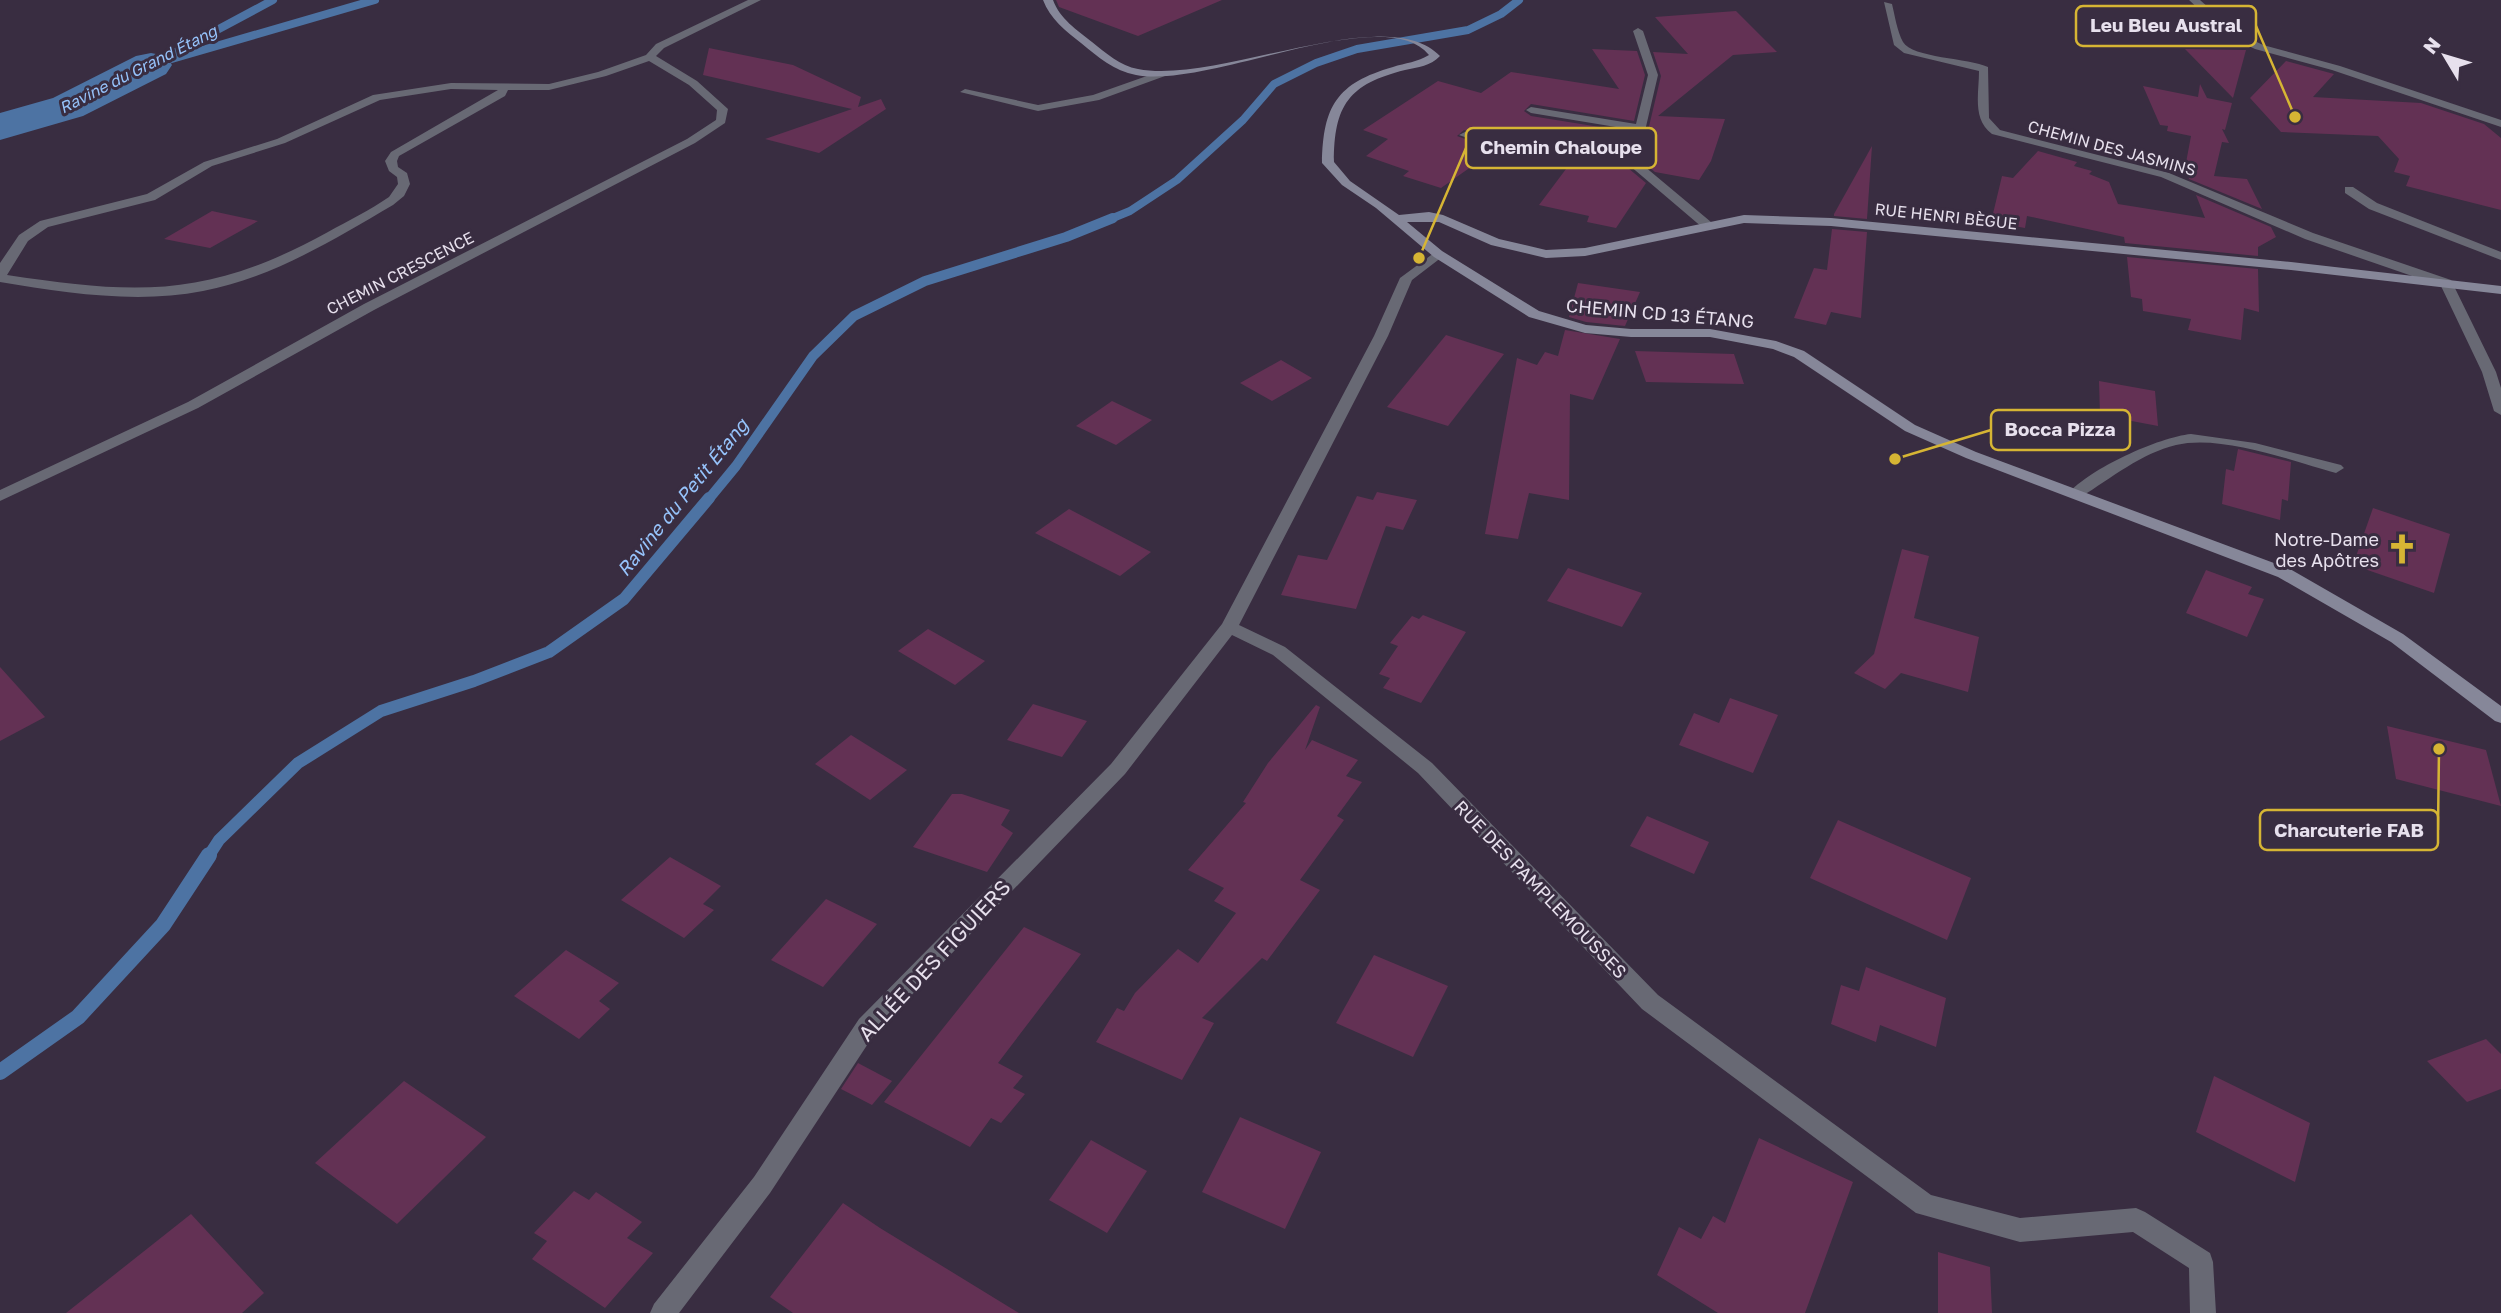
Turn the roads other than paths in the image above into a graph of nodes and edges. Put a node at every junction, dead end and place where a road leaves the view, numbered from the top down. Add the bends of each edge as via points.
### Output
1 (756, 0) edge
2 (1048, 0) edge
3 (2194, 0) edge
4 (1887, 4) dead end
5 (1638, 31) dead end
6 (650, 57) junction
7 (1161, 74) junction
8 (504, 88) junction
9 (965, 92) dead end
10 (1531, 110) dead end
11 (2501, 124) edge
12 (1640, 128) junction
13 (1465, 135) dead end
14 (1632, 162) junction
15 (2349, 190) dead end
16 (1395, 219) junction
17 (1707, 225) junction
18 (1438, 254) junction
19 (2501, 256) edge
20 (0, 273) edge
21 (2446, 283) junction
22 (2501, 290) edge
23 (2501, 411) edge
24 (2336, 468) dead end
25 (2076, 494) junction
26 (0, 496) edge
27 (1229, 627) junction
28 (2501, 716) edge
29 (663, 1313) edge
30 (2203, 1313) edge

1 - 6 street via 660,46
2 - 7 main road via 1054,12 1113,63 1140,73
3 - 11 street via 2232,34 2259,47
4 - 21 street, CHEMIN DES JASMINS via 1904,50 1919,56 1955,58 1984,69 1984,118 1996,132 2165,175 2309,236
5 - 12 street via 1653,75
6 - 8 street via 549,87
6 - 26 street, CHEMIN CRESCENCE via 723,108 721,121 193,405
7 - 9 street via 1095,98 1038,108
7 - 16 main road, CHEMIN CD 13 ÉTANG via 1194,69 1329,19 1379,15 1402,23 1435,56 1360,83 1346,92 1329,119 1328,163 1346,183
8 - 20 street via 452,86 377,97 281,141 208,164 151,197 44,224 23,238
8 - 20 street via 501,94 395,154 391,161 393,169 403,175 402,193 302,251 232,279 180,290 111,290 37,284 1,278
10 - 12 street
12 - 14 street
13 - 14 street via 1505,148
14 - 17 street
15 - 19 street via 2373,206
16 - 17 main road, RUE HENRI BÈGUE via 1443,219 1494,242 1546,254 1586,252
16 - 18 main road, CHEMIN CD 13 ÉTANG
17 - 21 main road, RUE HENRI BÈGUE via 1764,218 1831,222
18 - 25 main road, CHEMIN CD 13 ÉTANG via 1514,303 1560,324 1630,333 1710,333 1800,354 1910,428
18 - 27 street via 1406,278 1381,336
21 - 22 main road, RUE HENRI BÈGUE
21 - 23 street via 2489,372
24 - 25 street via 2204,439 2178,439 2140,454
25 - 28 main road, CHEMIN CD 13 ÉTANG via 2284,573 2330,596 2422,652
27 - 29 street, ALLÉE DES FIGUIERS via 1118,769 867,1026 762,1185
27 - 30 street, RUE DES PAMPLEMOUSSES via 1279,651 1424,768 1650,1002 1925,1205 2020,1230 2136,1220 2200,1262

